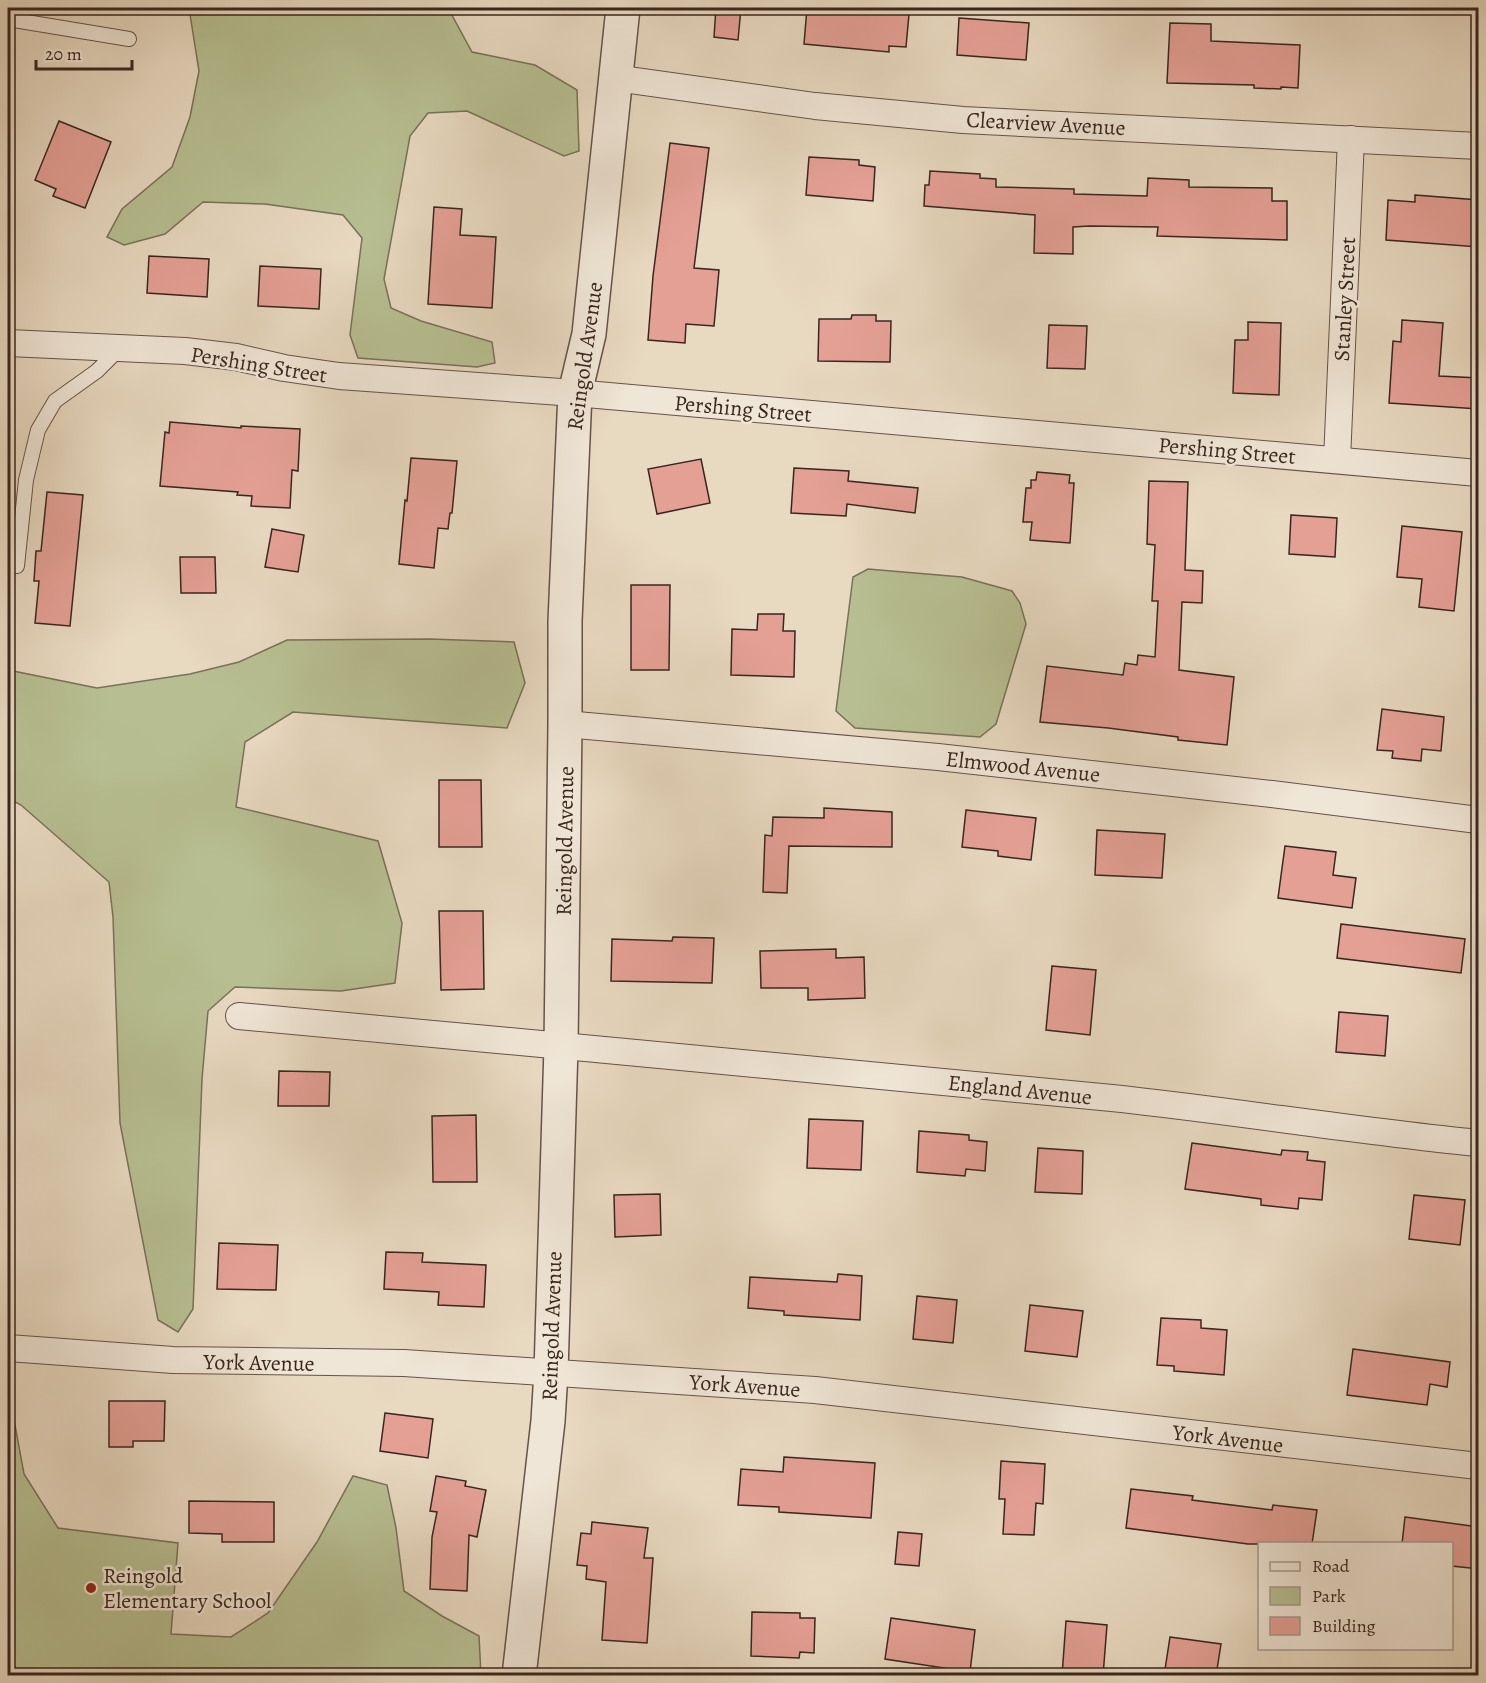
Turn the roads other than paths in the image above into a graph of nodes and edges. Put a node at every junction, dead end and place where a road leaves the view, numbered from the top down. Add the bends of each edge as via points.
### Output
1 (623, 8) edge
2 (8, 19) edge
3 (129, 39) dead end
4 (615, 78) junction
5 (1351, 139) junction
6 (1479, 146) edge
7 (8, 343) edge
8 (120, 348) junction
9 (575, 393) junction
10 (1337, 460) junction
11 (1479, 472) edge
12 (17, 566) dead end
13 (565, 724) junction
14 (1479, 820) edge
15 (239, 1016) dead end
16 (561, 1047) junction
17 (1479, 1143) edge
18 (8, 1348) edge
19 (551, 1372) junction
20 (1479, 1466) edge
21 (519, 1676) edge

1 - 4 street, Reingold Avenue
2 - 3 lane
4 - 5 street, Clearview Avenue via 815,106 963,120
4 - 9 street, Reingold Avenue via 589,334
5 - 6 street, Clearview Avenue
5 - 10 street, Stanley Street
7 - 8 street, Pershing Street
8 - 9 street, Pershing Street via 236,357 339,376
8 - 12 lane via 97,371 55,401 38,430 26,480
9 - 10 street, Pershing Street
9 - 13 street, Reingold Avenue via 565,621
10 - 11 street, Pershing Street
13 - 14 street, Elmwood Avenue via 938,757
13 - 16 street, Reingold Avenue
15 - 16 street, England Avenue
16 - 17 street, England Avenue via 1118,1099
16 - 19 street, Reingold Avenue
18 - 19 street, York Avenue via 173,1360 404,1363
19 - 20 street, York Avenue via 815,1390
19 - 21 street, Reingold Avenue

